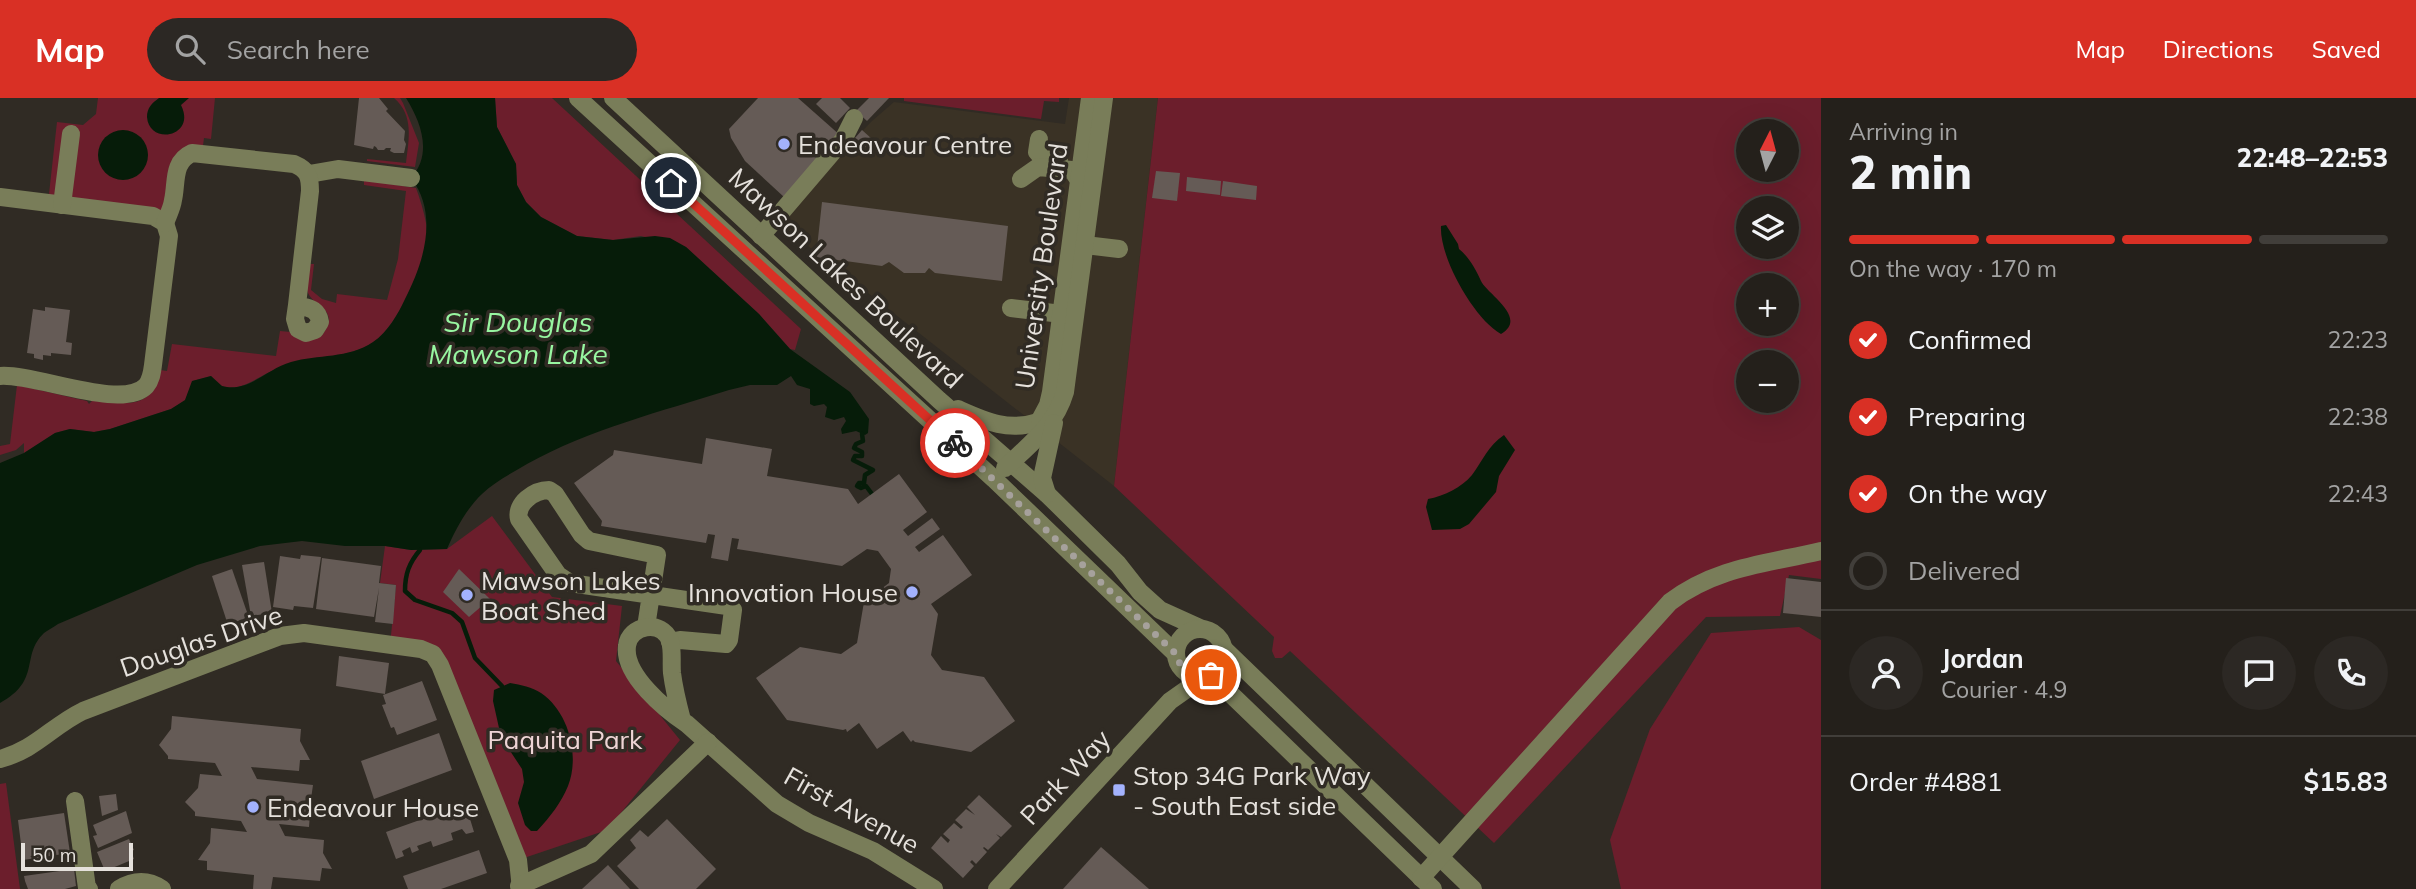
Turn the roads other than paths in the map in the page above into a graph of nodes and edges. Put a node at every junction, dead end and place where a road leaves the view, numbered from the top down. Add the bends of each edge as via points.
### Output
1 (578, 98) edge
2 (613, 98) edge
3 (1093, 98) edge
4 (854, 118) dead end
5 (1101, 119) junction
6 (71, 134) dead end
7 (1039, 139) dead end
8 (1078, 168) junction
9 (309, 174) junction
10 (411, 178) dead end
11 (1021, 179) dead end
12 (0, 197) edge
13 (62, 205) junction
14 (165, 223) junction
15 (761, 236) junction
16 (1086, 241) junction
17 (1119, 245) dead end
18 (297, 305) dead end
19 (1011, 308) dead end
20 (1062, 314) junction
21 (0, 376) edge
22 (939, 400) junction
23 (1056, 416) junction
24 (1038, 422) junction
25 (1012, 463) junction
26 (994, 479) junction
27 (1048, 495) junction
28 (1821, 551) edge
29 (650, 593) junction
30 (646, 627) junction
31 (1202, 629) junction
32 (670, 642) junction
33 (1224, 649) junction
34 (1177, 658) junction
35 (1208, 676) junction
36 (1170, 701) junction
37 (682, 720) junction
38 (708, 742) junction
39 (0, 759) edge
40 (75, 801) dead end
41 (1439, 858) junction
42 (1427, 883) edge
43 (520, 887) edge
44 (89, 889) edge
45 (119, 889) edge
46 (162, 889) edge
47 (934, 889) edge
48 (998, 889) edge
49 (1472, 889) edge

1 - 26 street, Mawson Lakes Boulevard
2 - 15 street, Mawson Lakes Boulevard
3 - 5 street, University Boulevard
3 - 8 street, University Boulevard
4 - 15 street via 843,140
5 - 8 street via 1094,132 1090,162
5 - 16 street, University Boulevard
6 - 13 street
7 - 8 street via 1037,152 1043,159 1073,163
8 - 11 street via 1038,166
8 - 20 street, University Boulevard
9 - 10 street via 338,169
9 - 14 street via 294,164 192,153 177,169
9 - 18 street
12 - 13 street
13 - 14 street via 153,216
14 - 21 street via 169,236 153,365 145,387 133,393 92,392
15 - 22 street, Mawson Lakes Boulevard
16 - 17 street
16 - 23 street, University Boulevard via 1070,371
19 - 20 street
20 - 24 street, University Boulevard via 1048,405
22 - 24 street via 988,423 1009,427
22 - 25 street, Mawson Lakes Boulevard
23 - 25 street, University Boulevard
23 - 27 street via 1042,478
24 - 25 street, University Boulevard via 1016,446
25 - 26 street
25 - 27 street, Mawson Lakes Boulevard
26 - 34 street, Mawson Lakes Boulevard
27 - 31 street, Mawson Lakes Boulevard via 1160,610
28 - 41 street via 1710,577 1670,602
29 - 29 street via 565,580 519,519 520,505 549,490 589,541 657,555
29 - 30 street
29 - 32 street via 733,610 726,644
30 - 32 street via 660,630
30 - 37 street, First Avenue via 629,639 629,664 642,684
31 - 33 street via 1216,635
31 - 34 street via 1181,638
32 - 37 street
33 - 35 street via 1222,664
33 - 41 street
34 - 35 street via 1188,674
34 - 36 street
35 - 36 street, Park Way
35 - 42 street
36 - 48 street, Park Way
37 - 38 street, First Avenue
38 - 43 street via 591,854
38 - 47 street, First Avenue via 777,804 873,851
39 - 43 street, Douglas Drive via 25,751 83,711 280,636 304,633 421,649 433,654 443,674 518,860
40 - 44 street
41 - 42 street
41 - 49 street
45 - 46 street via 142,881

